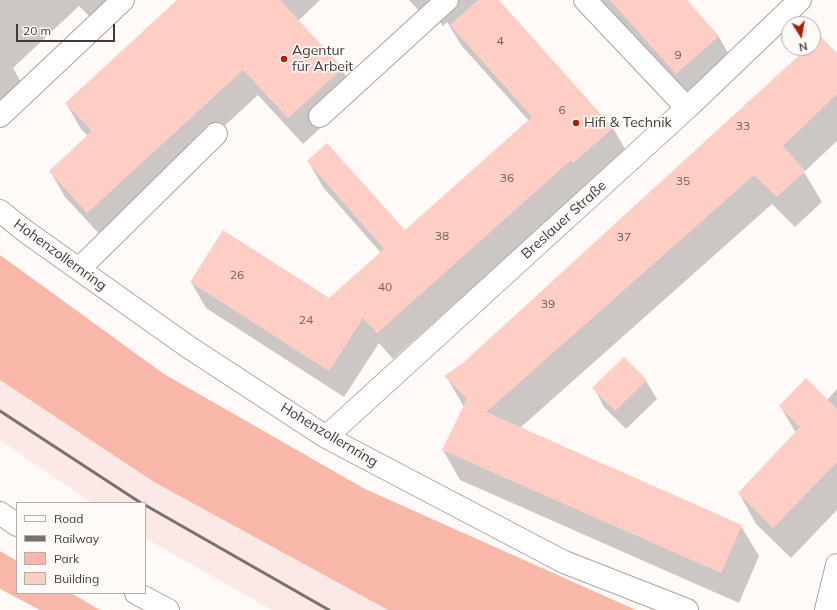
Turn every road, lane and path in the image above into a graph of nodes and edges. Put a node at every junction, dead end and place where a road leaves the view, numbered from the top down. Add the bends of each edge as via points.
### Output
1 (122, 0) edge
2 (447, 0) edge
3 (585, 0) edge
4 (800, 0) edge
5 (687, 108) junction
6 (0, 116) edge
7 (320, 116) dead end
8 (216, 134) dead end
9 (0, 211) edge
10 (79, 269) junction
11 (326, 437) junction
12 (0, 513) edge
13 (16, 524) edge
14 (837, 565) edge
15 (138, 594) edge
16 (168, 610) edge
17 (687, 610) edge
18 (826, 610) edge

1 - 6 main road
2 - 7 main road
3 - 5 main road
4 - 5 main road, Breslauer Straße
5 - 11 main road, Breslauer Straße
8 - 10 main road
9 - 10 main road, Hohenzollernring
10 - 11 main road, Hohenzollernring via 187,346
11 - 17 main road, Hohenzollernring via 564,562
12 - 13 main road
14 - 18 main road
15 - 16 main road

